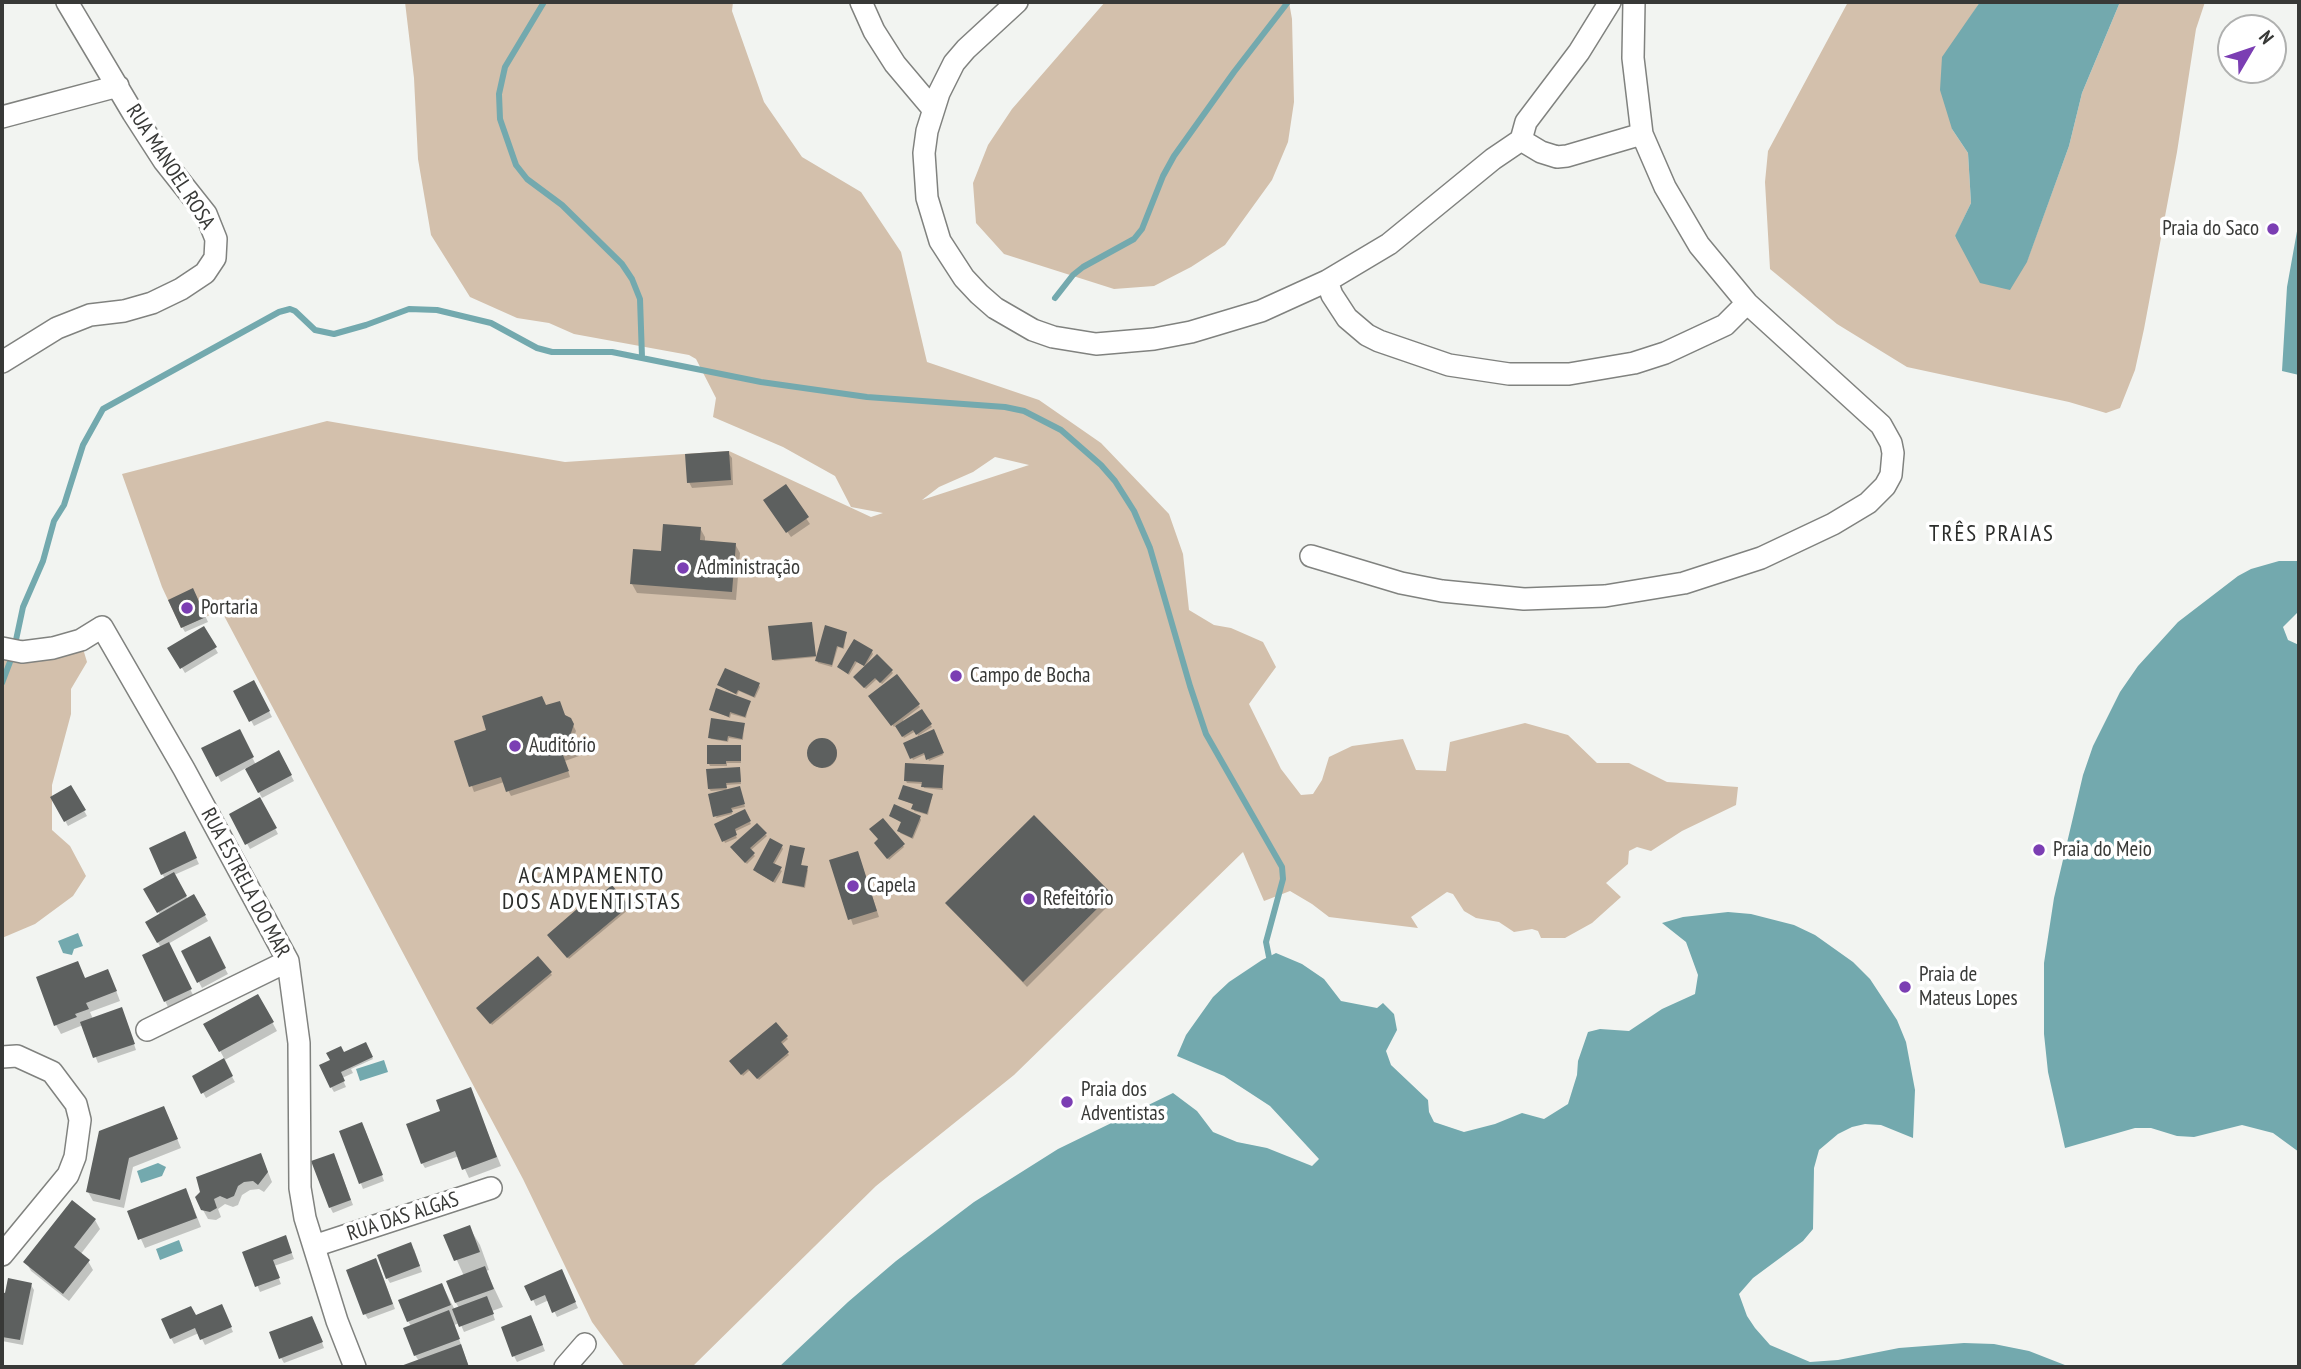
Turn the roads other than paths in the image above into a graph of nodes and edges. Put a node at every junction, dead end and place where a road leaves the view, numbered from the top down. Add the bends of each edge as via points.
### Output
1 (67, 2) edge
2 (861, 2) edge
3 (1017, 2) edge
4 (1610, 2) edge
5 (1634, 2) edge
6 (118, 86) junction
7 (933, 109) junction
8 (2, 117) edge
9 (1642, 134) junction
10 (1521, 140) junction
11 (1327, 281) junction
12 (1747, 303) junction
13 (2, 362) edge
14 (1311, 556) dead end
15 (2, 648) edge
16 (288, 961) junction
17 (147, 1030) dead end
18 (2, 1057) edge
19 (491, 1188) dead end
20 (314, 1246) junction
21 (2, 1255) edge
22 (585, 1344) dead end
23 (355, 1367) edge
24 (565, 1367) edge

1 - 6 street, RUA MANOEL ROSA
2 - 7 street via 895,64
3 - 7 street via 954,63
4 - 10 street via 1526,122
5 - 9 street via 1633,58
6 - 8 street, RUA MANOEL ROSA
6 - 13 street, RUA MANOEL ROSA via 164,161 206,214 216,239 215,258 205,273 181,289 152,303 90,315 57,328
7 - 11 street via 924,176 940,241 979,294 1033,330 1096,344 1154,339 1227,323
9 - 10 street via 1557,157
9 - 12 street via 1678,212
10 - 11 street via 1389,244
11 - 12 street via 1347,318 1367,335 1449,365 1509,374 1569,374 1634,363 1725,326
12 - 14 street via 1881,425 1891,443 1893,464 1885,486 1868,503 1833,524 1761,558 1684,583 1565,599 1442,591
15 - 16 street, RUA ESTRELA DO MAR via 22,652 53,648 81,640 102,627
16 - 17 street
16 - 20 street, RUA ESTRELA DO MAR via 299,1043 300,1188
18 - 21 street via 17,1056 52,1072 76,1104 80,1120 68,1175
19 - 20 street, RUA DAS ALGAS
20 - 23 street, RUA ESTRELA DO MAR
22 - 24 street

